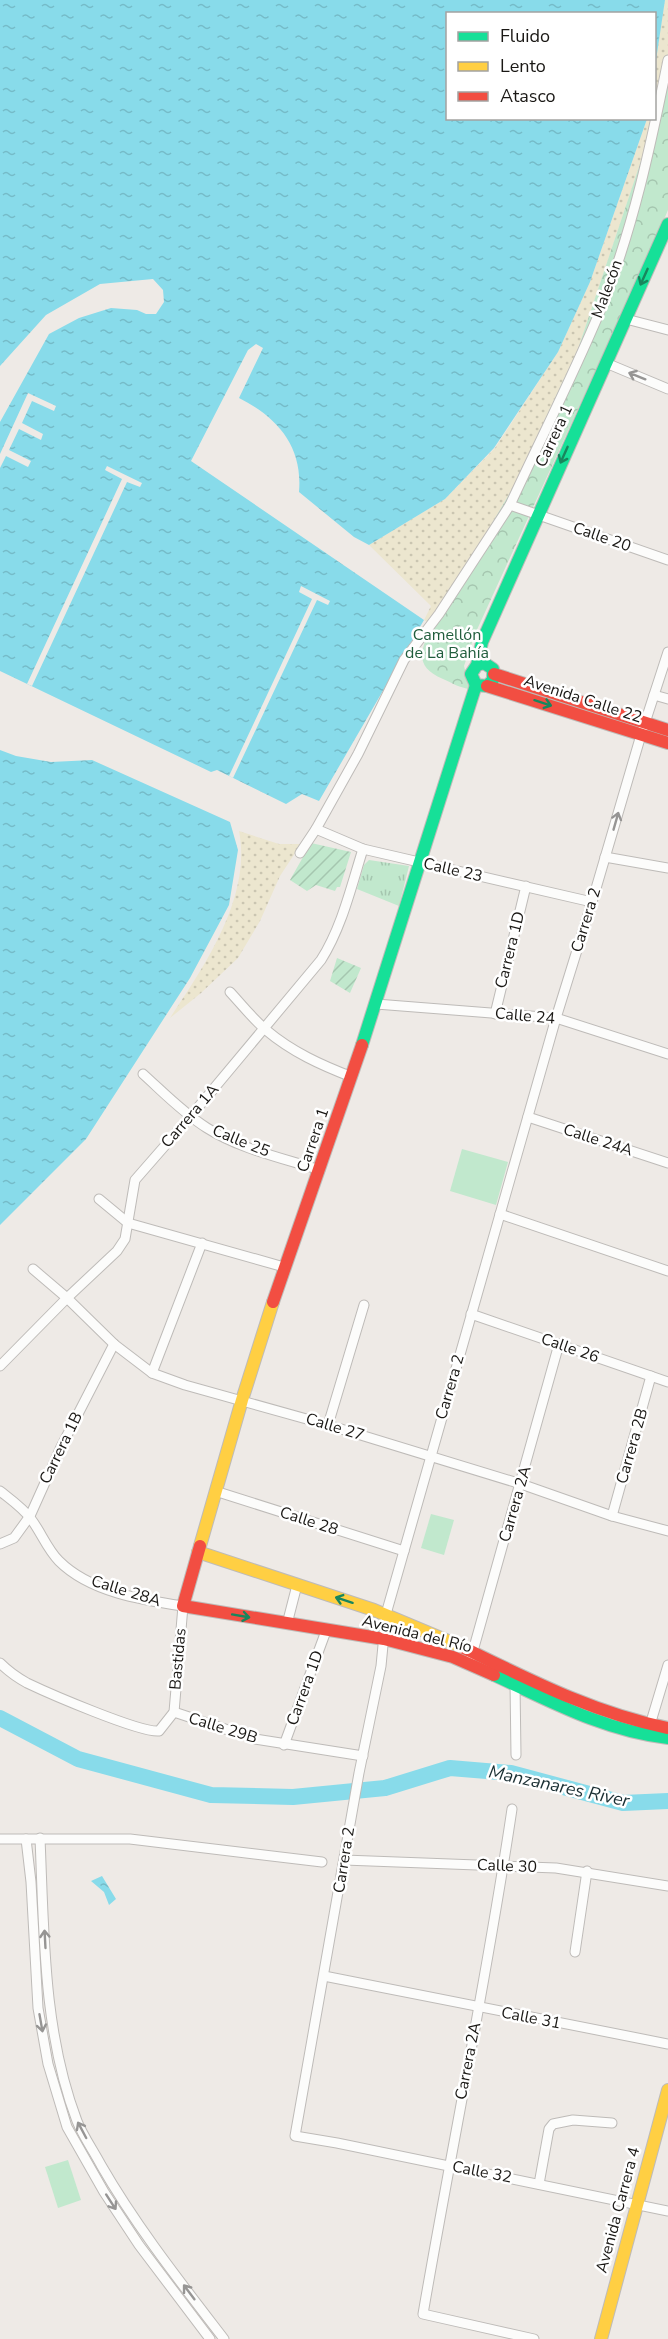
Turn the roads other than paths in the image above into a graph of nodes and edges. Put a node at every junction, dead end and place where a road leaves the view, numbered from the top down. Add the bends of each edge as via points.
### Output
1 (668, 60) edge
2 (668, 224) edge
3 (663, 246) edge
4 (626, 319) junction
5 (668, 330) edge
6 (606, 363) junction
7 (668, 389) edge
8 (510, 505) junction
9 (537, 514) junction
10 (668, 560) edge
11 (668, 652) edge
12 (477, 665) junction
13 (494, 674) junction
14 (482, 685) junction
15 (654, 695) junction
16 (668, 699) edge
17 (643, 728) junction
18 (668, 730) edge
19 (668, 743) edge
20 (316, 829) junction
21 (363, 849) junction
22 (300, 853) dead end
23 (605, 857) junction
24 (420, 862) junction
25 (668, 868) edge
26 (526, 886) junction
27 (592, 902) junction
28 (230, 992) dead end
29 (376, 1004) junction
30 (495, 1014) junction
31 (556, 1018) junction
32 (264, 1029) junction
33 (668, 1054) edge
34 (143, 1074) dead end
35 (352, 1077) junction
36 (190, 1117) junction
37 (528, 1117) junction
38 (668, 1163) edge
39 (320, 1170) junction
40 (99, 1199) dead end
41 (500, 1214) junction
42 (128, 1223) junction
43 (202, 1243) junction
44 (284, 1267) junction
45 (33, 1269) dead end
46 (668, 1271) edge
47 (67, 1298) junction
48 (364, 1305) dead end
49 (471, 1314) junction
50 (114, 1344) junction
51 (559, 1344) junction
52 (0, 1366) edge
53 (152, 1373) junction
54 (651, 1376) junction
55 (668, 1382) edge
56 (242, 1400) junction
57 (328, 1425) junction
58 (430, 1456) junction
59 (521, 1484) junction
60 (0, 1491) edge
61 (215, 1491) junction
62 (30, 1516) junction
63 (612, 1516) junction
64 (668, 1531) edge
65 (0, 1544) edge
66 (404, 1551) junction
67 (198, 1552) junction
68 (297, 1585) junction
69 (183, 1606) junction
70 (386, 1614) junction
71 (287, 1624) junction
72 (326, 1631) junction
73 (384, 1640) junction
74 (471, 1658) junction
75 (0, 1663) edge
76 (668, 1665) edge
77 (515, 1684) junction
78 (174, 1712) junction
79 (651, 1725) junction
80 (668, 1728) edge
81 (668, 1738) edge
82 (284, 1745) junction
83 (516, 1755) dead end
84 (363, 1756) junction
85 (512, 1809) dead end
86 (40, 1838) junction
87 (0, 1839) edge
88 (26, 1839) junction
89 (344, 1860) junction
90 (322, 1862) dead end
91 (504, 1864) junction
92 (587, 1871) junction
93 (668, 1887) edge
94 (575, 1952) dead end
95 (324, 1976) junction
96 (479, 2008) junction
97 (668, 2044) edge
98 (668, 2090) edge
99 (67, 2093) junction
100 (56, 2096) junction
101 (612, 2123) dead end
102 (295, 2136) joint
103 (448, 2166) junction
104 (539, 2184) junction
105 (637, 2203) junction
106 (668, 2211) edge
107 (210, 2339) edge
108 (224, 2339) edge
109 (534, 2339) edge
110 (601, 2339) edge

1 - 8 street, Malecón via 652,142 600,310
2 - 3 street, Carrera 1
3 -> 4 street, Carrera 1
4 - 5 street
4 - 6 street, Carrera 1
7 -> 6 street
6 -> 9 street, Carrera 1
8 - 9 street, Calle 20
8 - 20 street, Malecón via 404,660
9 - 10 street, Calle 20
9 - 12 street, Carrera 1 via 495,609
11 - 15 street, Carrera 2
12 - 13 street via 488,664
12 - 14 street via 471,674
13 - 14 street via 493,680
13 - 17 street, Avenida Calle 22
14 -> 17 street, Avenida Calle 22
14 - 24 street, Carrera 1
15 - 16 street
15 - 17 street, Carrera 2
17 - 18 street, Avenida Calle 22
17 - 19 street, Avenida Calle 22
23 -> 17 street, Carrera 2
20 - 21 street, Calle 23
20 - 22 street, Malecón
21 - 24 street, Calle 23
21 - 32 street, Carrera 1A via 332,944
23 - 25 street
23 - 27 street, Carrera 2
24 - 26 street, Calle 23
24 - 29 street, Carrera 1
26 - 27 street, Calle 23
26 - 30 street, Carrera 1D
27 - 31 street, Carrera 2
28 - 32 street
29 - 30 street, Calle 24
29 - 35 street, Carrera 1
30 - 31 street, Calle 24
31 - 33 street, Calle 24
31 - 37 street, Carrera 2
32 - 35 street via 305,1058
32 - 36 street, Carrera 1A
34 - 36 street, Calle 25
35 - 39 street, Carrera 1
36 - 39 street, Calle 25 via 237,1143
36 - 42 street, Carrera 1A via 135,1180
37 - 38 street, Calle 24A
37 - 41 street, Carrera 2
39 - 44 street, Carrera 1
40 - 42 street
41 - 46 street
41 - 49 street, Carrera 2
42 - 43 street
42 - 47 street, Carrera 1A via 125,1239 117,1251
43 - 44 street
43 - 53 street
44 - 56 street, Carrera 1
45 - 47 street, Calle 27
47 - 50 street, Calle 27
47 - 52 street, Carrera 1A
48 - 57 street
49 - 51 street, Calle 26
49 - 58 street, Carrera 2
50 - 53 street, Calle 27
50 - 62 street, Carrera 1B
51 - 54 street, Calle 26
51 - 59 street, Carrera 2A
53 - 56 street, Calle 27
54 - 55 street, Calle 26
54 - 63 street, Carrera 2B
56 - 57 street, Calle 27
56 - 61 street, Carrera 1
57 - 58 street, Calle 27
58 - 59 street, Calle 27
58 - 66 street, Carrera 2
59 - 63 street, Calle 27
59 - 74 street, Carrera 2A
60 - 62 street, Calle 28A
61 - 66 street, Calle 28
61 - 67 street, Carrera 1
62 - 65 street, Carrera 1B via 14,1538
62 - 69 street, Calle 28A via 51,1552 74,1573 112,1591
63 - 64 street, Calle 27
66 - 70 street, Carrera 2
67 - 68 street, Avenida del Río
67 - 69 street, Carrera 1
70 -> 68 street, Avenida del Río
68 - 71 street
69 -> 71 street, Avenida del Río
69 - 78 street, Bastidas
70 - 73 street, Carrera 2
70 - 74 street, Avenida del Río
71 - 72 street, Avenida del Río
72 - 73 street, Avenida del Río
72 - 82 street, Carrera 1D
73 - 74 street, Avenida del Río
73 - 84 street, Carrera 2
74 - 77 street, Avenida del Río
74 - 79 street, Avenida del Río via 602,1712
75 - 78 street, Calle 29B via 27,1683 154,1732 163,1728
76 - 79 street
77 - 81 street, Avenida del Río via 599,1723
77 - 83 street
78 - 82 street, Calle 29B
79 - 80 street, Avenida del Río
82 - 84 street, Calle 29B
84 - 89 street, Carrera 2
85 - 91 street, Carrera 2A
86 - 88 street
86 - 90 street via 130,1839
99 -> 86 street via 47,1979
87 - 88 street
88 -> 100 street via 38,2008
89 - 91 street, Calle 30
89 - 95 street, Carrera 2
91 - 92 street, Calle 30
91 - 96 street, Carrera 2A
92 - 93 street, Calle 30
92 - 94 street
95 - 96 street, Calle 31
95 - 102 street, Carrera 2
96 - 97 street, Calle 31
96 - 103 street, Carrera 2A
98 - 105 street, Avenida Carrera 4
99 - 100 street
108 -> 99 street via 112,2184 78,2123
100 -> 107 street via 67,2127 104,2193
101 - 104 street via 573,2120 553,2124
102 - 103 street, Calle 32
103 - 104 street, Calle 32
103 - 109 street, Carrera 2A via 423,2314
104 - 105 street, Calle 32
105 - 106 street, Calle 32
105 - 110 street, Avenida Carrera 4

